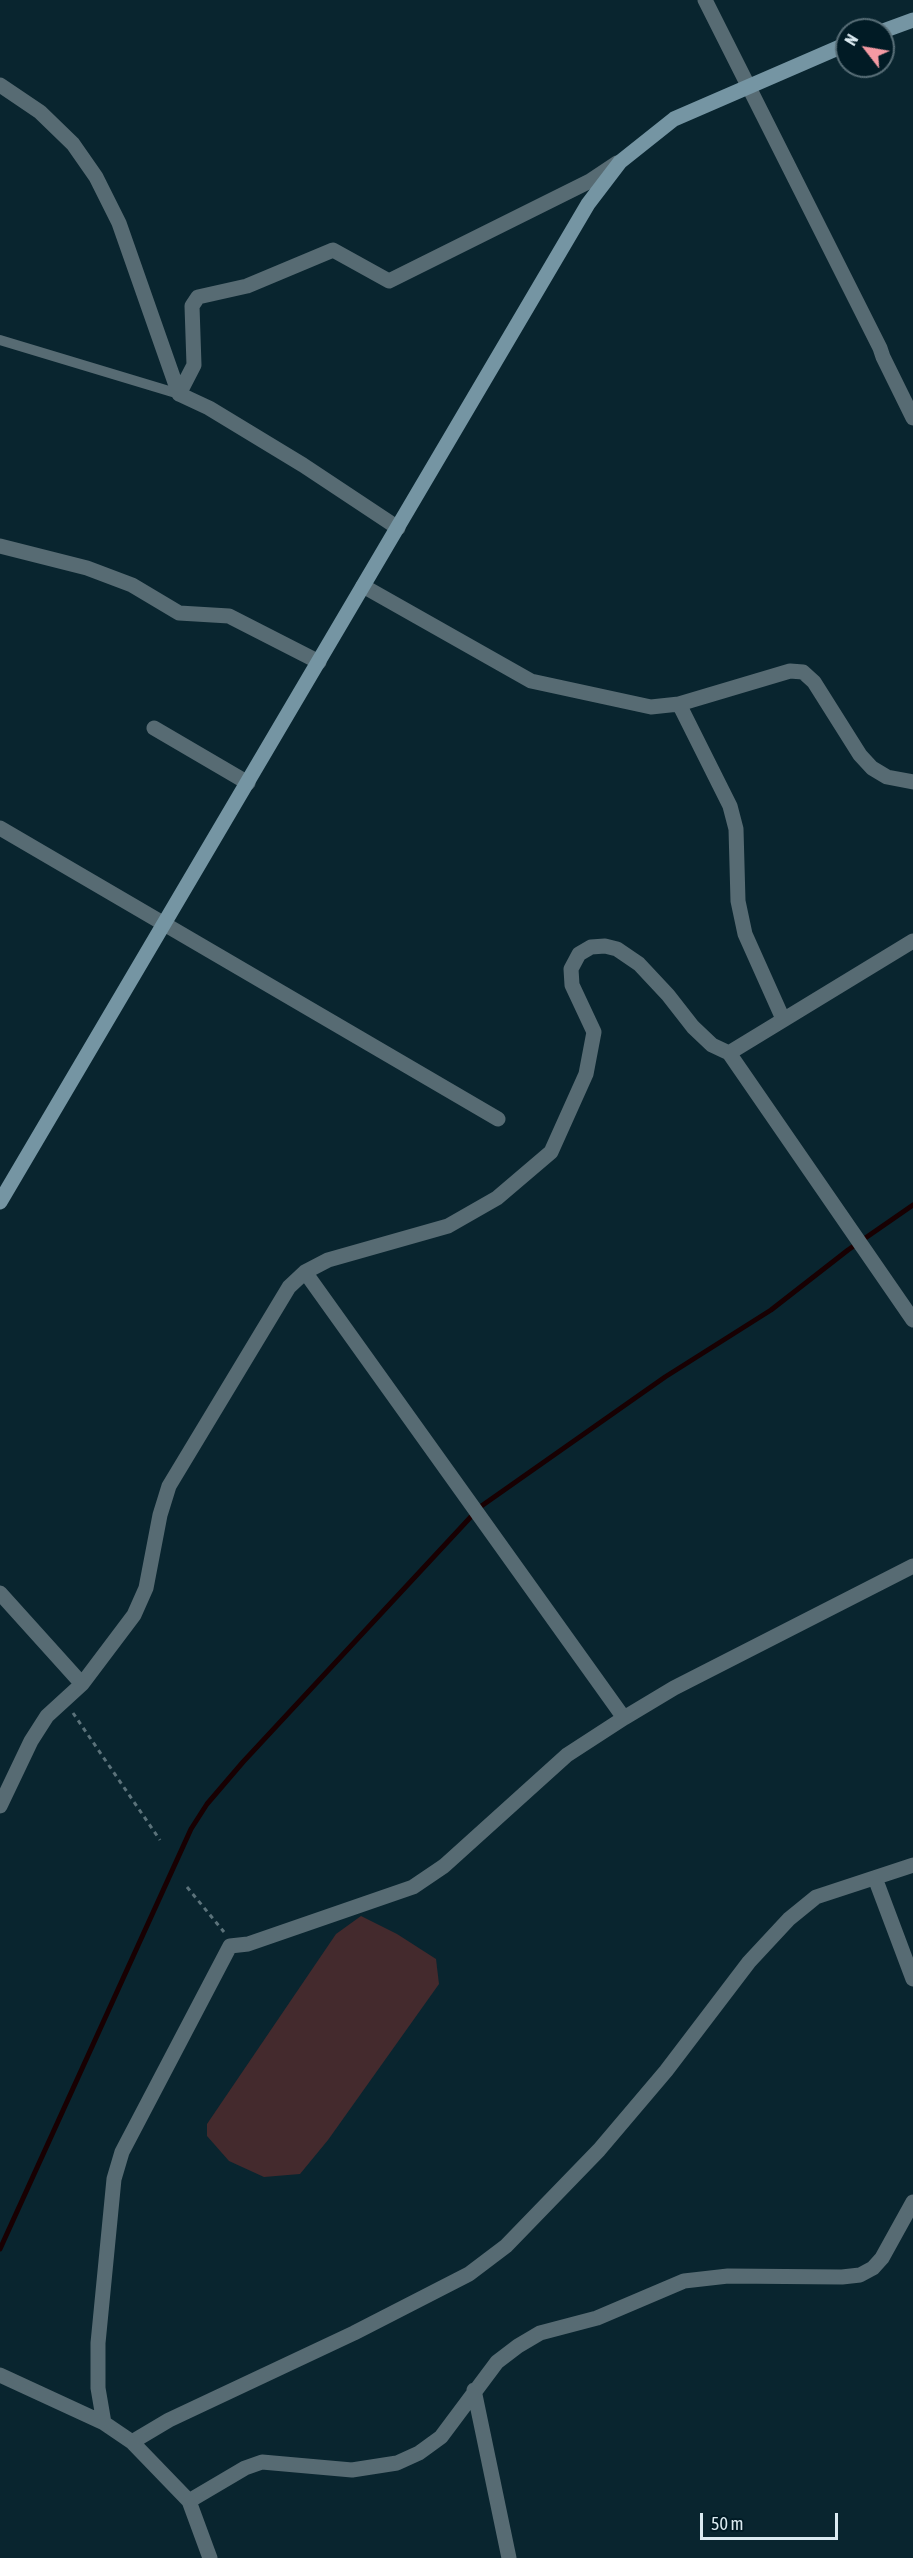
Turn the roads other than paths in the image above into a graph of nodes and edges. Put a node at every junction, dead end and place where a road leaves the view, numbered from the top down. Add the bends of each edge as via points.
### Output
1 (705, 0) edge
2 (913, 20) edge
3 (895, 27) edge
4 (835, 49) edge
5 (0, 85) edge
6 (748, 86) junction
7 (620, 162) junction
8 (0, 340) edge
9 (179, 394) junction
10 (913, 418) edge
11 (398, 528) junction
12 (0, 546) edge
13 (363, 586) junction
14 (319, 662) junction
15 (679, 704) junction
16 (154, 728) dead end
17 (913, 782) edge
18 (248, 783) junction
19 (0, 828) edge
20 (164, 925) junction
21 (913, 941) edge
22 (783, 1019) junction
23 (729, 1053) junction
24 (498, 1119) dead end
25 (0, 1202) edge
26 (304, 1272) junction
27 (913, 1320) edge
28 (913, 1566) edge
29 (0, 1593) edge
30 (82, 1684) junction
31 (624, 1718) junction
32 (0, 1806) edge
33 (913, 1865) edge
34 (875, 1878) junction
35 (913, 1978) edge
36 (913, 2202) edge
37 (0, 2375) edge
38 (474, 2390) junction
39 (104, 2423) junction
40 (132, 2442) junction
41 (189, 2501) junction
42 (210, 2558) edge
43 (509, 2558) edge

1 - 6 street
2 - 3 street
4 - 6 street
5 - 9 street via 40,112 73,144 96,177 119,223
6 - 7 street via 674,119
6 - 10 street
7 - 9 street via 590,181 389,281 333,250 248,286 198,297 192,306 194,365
7 - 11 street via 588,204
8 - 9 lane
9 - 11 street via 303,465
11 - 13 street
12 - 14 street via 109,576 132,585 179,614 229,616
13 - 14 street
13 - 15 street via 531,681 651,707
14 - 18 street
15 - 17 street via 790,671 803,672 814,682 872,768 887,777
15 - 22 street via 730,806 736,829 738,901 745,934
16 - 18 street
18 - 20 street
19 - 20 street
20 - 24 street
20 - 25 street
21 - 22 street
22 - 23 street
23 - 26 street via 712,1045 639,964 617,949 605,946 579,954 571,969 572,986 594,1032 586,1074 551,1152 497,1198 448,1226 328,1260
23 - 27 street
26 - 30 street via 290,1287 169,1486 146,1588 134,1615
26 - 31 street
28 - 31 street via 674,1688
29 - 30 street
30 - 32 street via 47,1716
31 - 39 street via 567,1755 444,1866 412,1887 248,1944 230,1946 122,2152 114,2179 98,2343 98,2388
33 - 34 street
34 - 35 street
34 - 40 street via 816,1897 789,1919 749,1962 666,2071 599,2150 506,2246 469,2274 169,2420
36 - 38 street via 882,2258 860,2275 728,2276 684,2281 597,2318 540,2333 497,2362
37 - 39 street
38 - 41 street via 441,2437 398,2463 352,2470 262,2462
38 - 43 street
39 - 40 street
40 - 41 street
41 - 42 street

